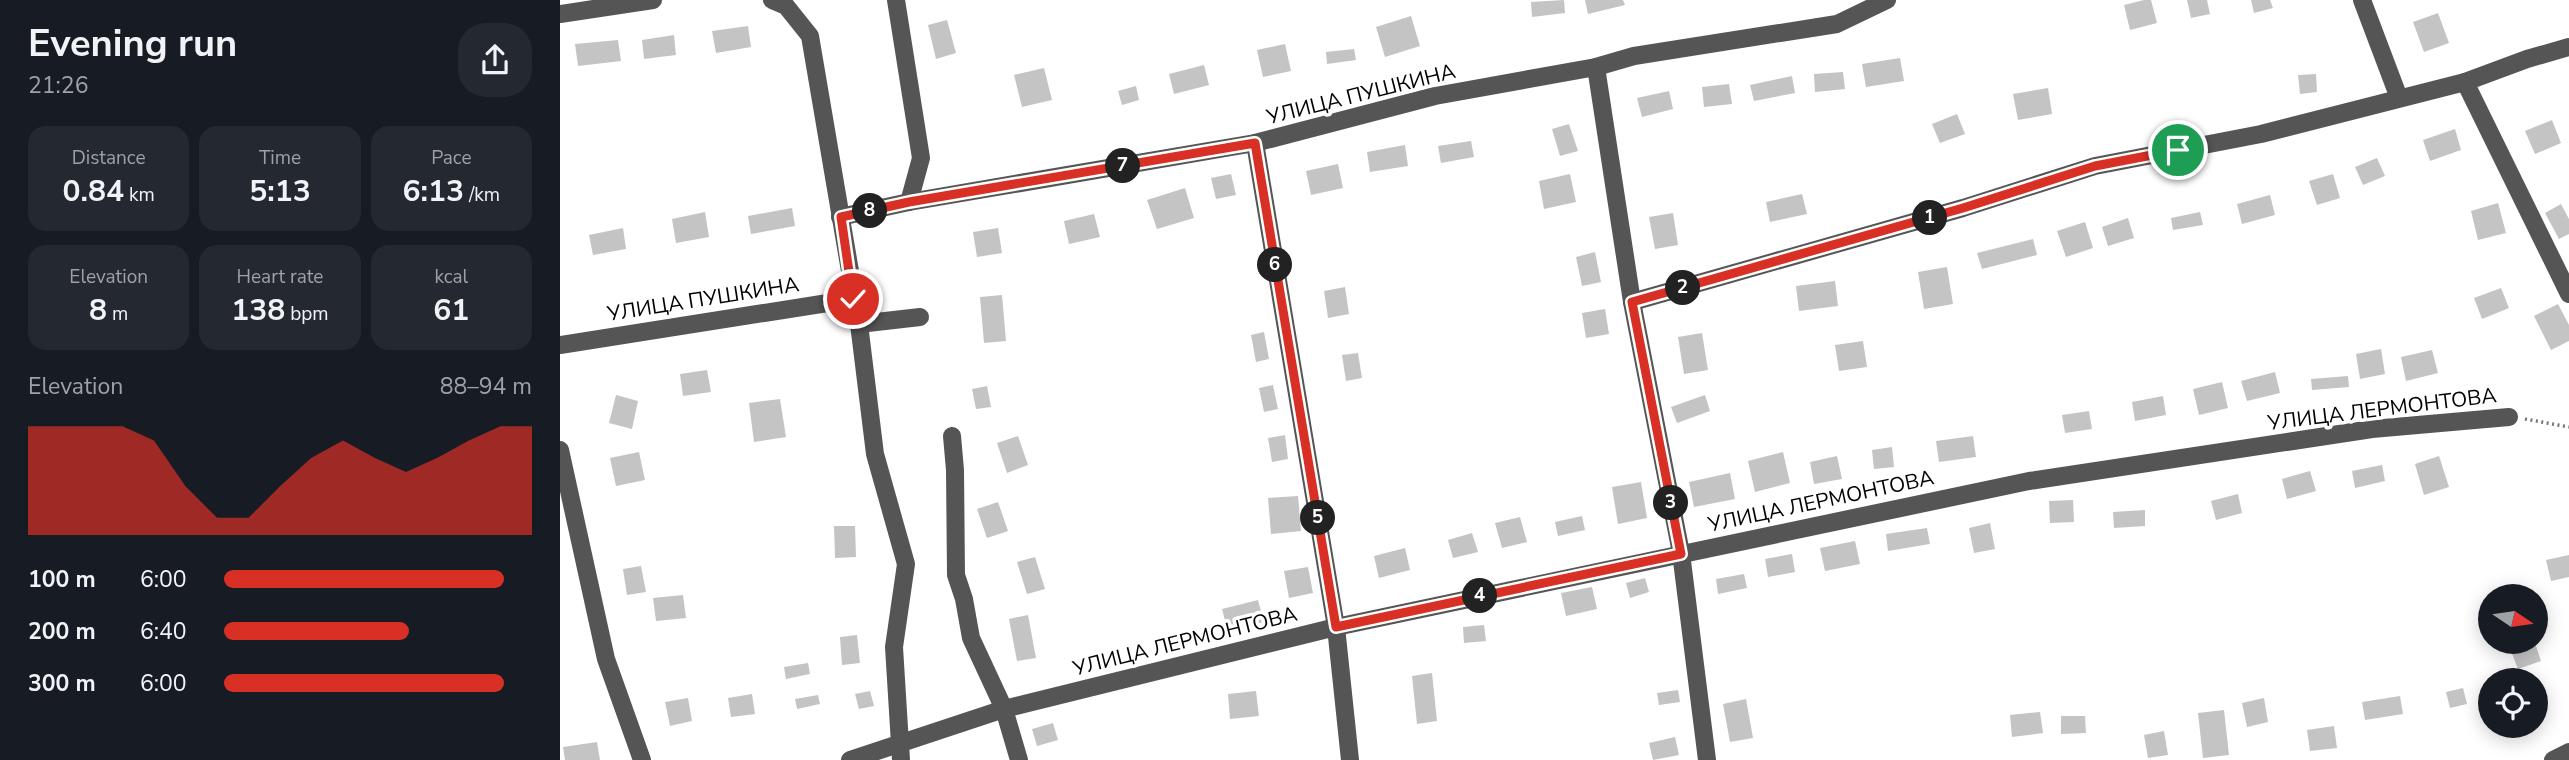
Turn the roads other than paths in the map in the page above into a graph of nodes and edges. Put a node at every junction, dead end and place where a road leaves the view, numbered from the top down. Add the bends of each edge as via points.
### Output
1 (653, 0) edge
2 (772, 0) edge
3 (896, 0) edge
4 (1887, 0) edge
5 (2362, 0) edge
6 (560, 14) edge
7 (2569, 47) edge
8 (1596, 67) junction
9 (2465, 82) junction
10 (2399, 98) junction
11 (1255, 143) junction
12 (909, 202) junction
13 (841, 217) junction
14 (2569, 294) edge
15 (853, 299) junction
16 (1632, 302) junction
17 (920, 317) dead end
18 (859, 324) junction
19 (560, 345) edge
20 (2509, 417) road end
21 (952, 436) dead end
22 (560, 450) edge
23 (1681, 554) junction
24 (1336, 627) junction
25 (1004, 709) junction
26 (901, 752) edge
27 (2569, 752) edge
28 (642, 760) edge
29 (850, 760) edge
30 (1019, 760) edge
31 (1350, 760) edge
32 (1707, 760) edge
33 (2553, 760) edge

1 - 6 street
2 - 13 street via 786,6 810,36
3 - 12 street via 920,158
4 - 8 street, УЛИЦА ПУШКИНА via 1837,24 1634,56
5 - 10 street
7 - 9 street
8 - 11 street, УЛИЦА ПУШКИНА via 1435,96
8 - 16 street
9 - 10 street
9 - 14 street
10 - 16 street via 2261,134 2095,166
11 - 12 street, УЛИЦА ПУШКИНА
11 - 24 street
12 - 13 street, УЛИЦА ПУШКИНА
13 - 15 street
15 - 18 street
15 - 19 street, УЛИЦА ПУШКИНА
16 - 23 street
17 - 18 street
18 - 26 street via 875,454 906,564 894,647
20 - 23 street, УЛИЦА ЛЕРМОНТОВА via 2372,429 2029,481
21 - 25 street via 956,575 971,638
22 - 28 street via 606,659
23 - 24 street, УЛИЦА ЛЕРМОНТОВА
23 - 32 street
24 - 25 street, УЛИЦА ЛЕРМОНТОВА
24 - 31 street
25 - 26 street, УЛИЦА ЛЕРМОНТОВА
25 - 30 street
26 - 29 street, УЛИЦА ЛЕРМОНТОВА
27 - 33 street

